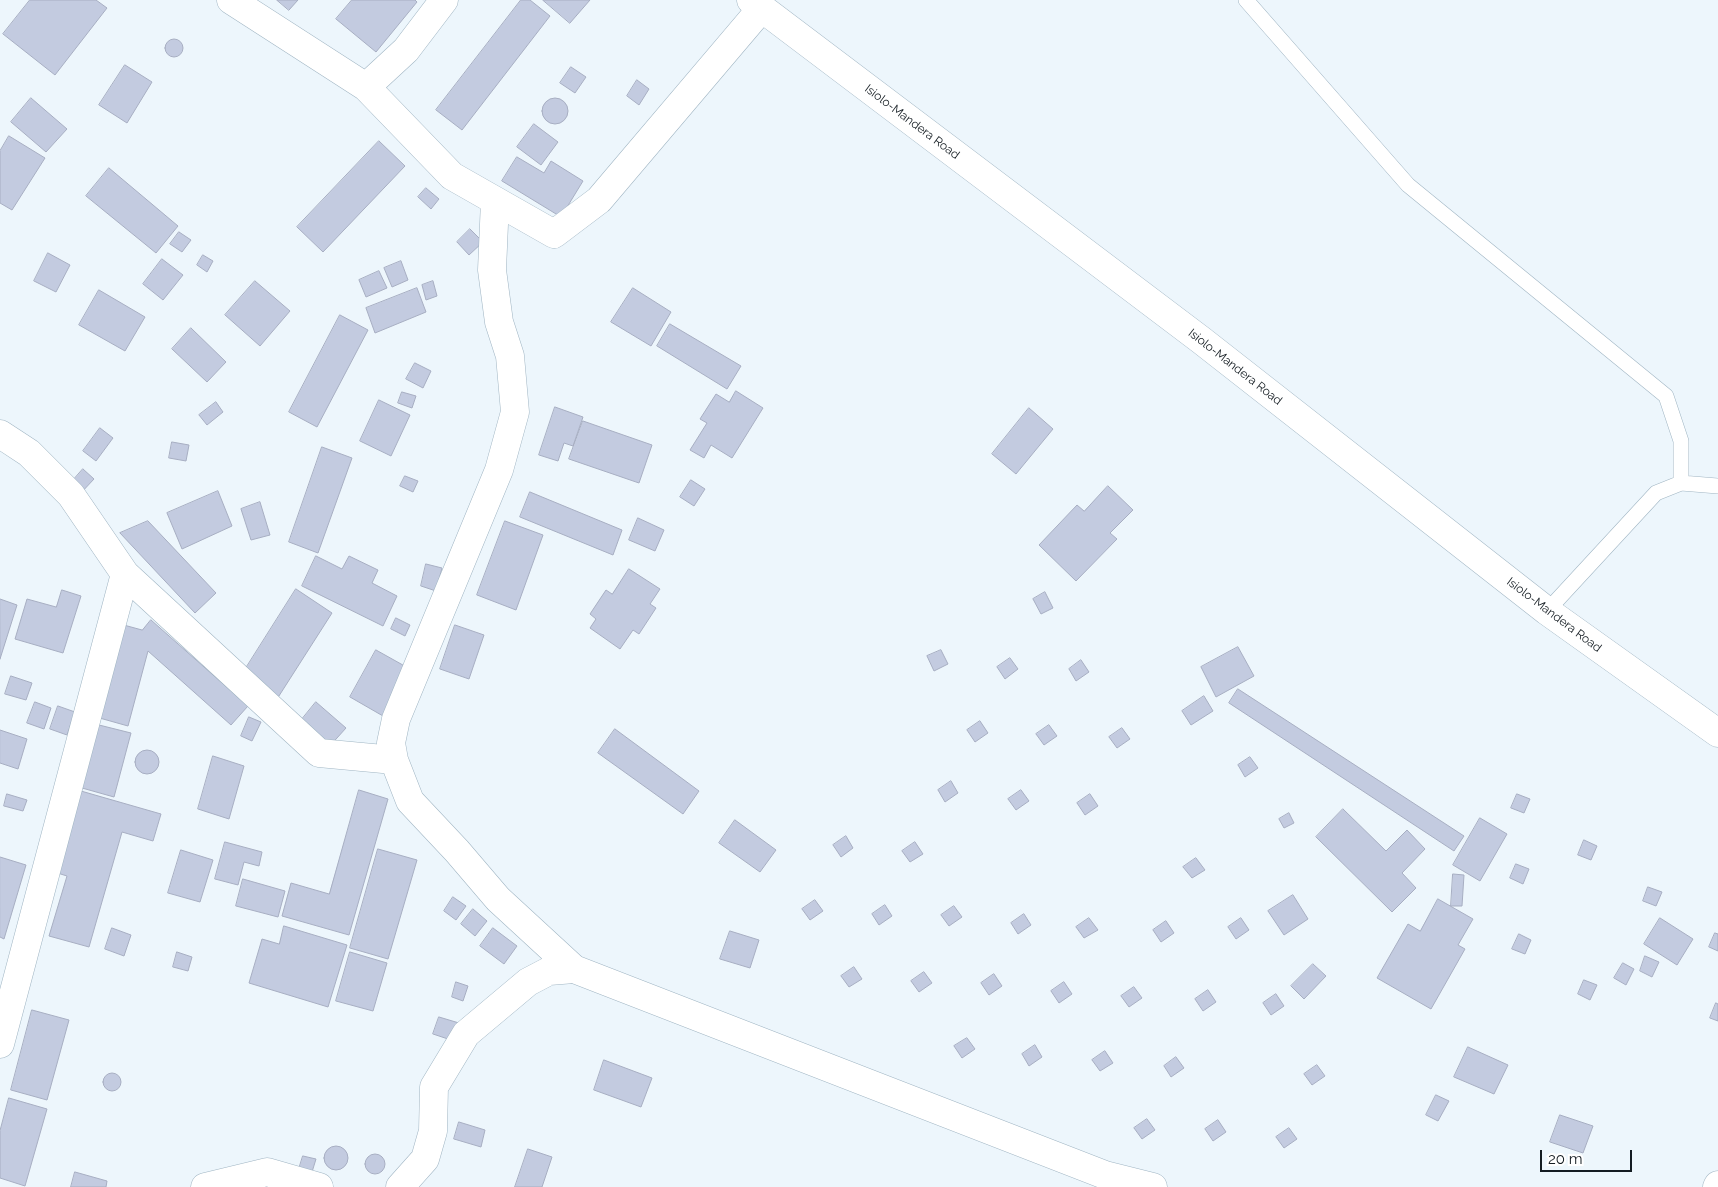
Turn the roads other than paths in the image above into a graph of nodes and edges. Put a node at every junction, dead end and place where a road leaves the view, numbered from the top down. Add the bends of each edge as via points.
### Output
1 (231, 0) edge
2 (444, 0) edge
3 (1246, 0) edge
4 (756, 4) edge
5 (366, 87) junction
6 (495, 201) junction
7 (0, 434) edge
8 (1681, 483) junction
9 (1718, 486) edge
10 (125, 574) junction
11 (1547, 611) junction
12 (1718, 733) edge
13 (394, 760) junction
14 (574, 969) junction
15 (0, 1044) edge
16 (205, 1187) edge
17 (320, 1187) edge
18 (400, 1187) edge
19 (1153, 1187) edge

1 - 5 main road
2 - 5 main road via 406,50
3 - 8 lane via 1408,185 1666,396 1681,441
4 - 6 main road via 599,200 554,234
4 - 11 main road, Isiolo-Mandera Road via 1201,340
5 - 6 main road via 452,176
6 - 13 main road via 492,270 498,322 510,356 515,412 500,470 396,719 391,743
7 - 10 main road via 29,453 71,495
8 - 9 lane
8 - 11 lane via 1656,493
10 - 13 main road via 318,753
10 - 15 main road
11 - 12 main road, Isiolo-Mandera Road
13 - 14 main road via 410,801 498,899
14 - 18 main road via 549,971 528,982 466,1034 434,1087 433,1132 425,1159
14 - 19 main road via 1096,1172
16 - 17 main road via 267,1172

